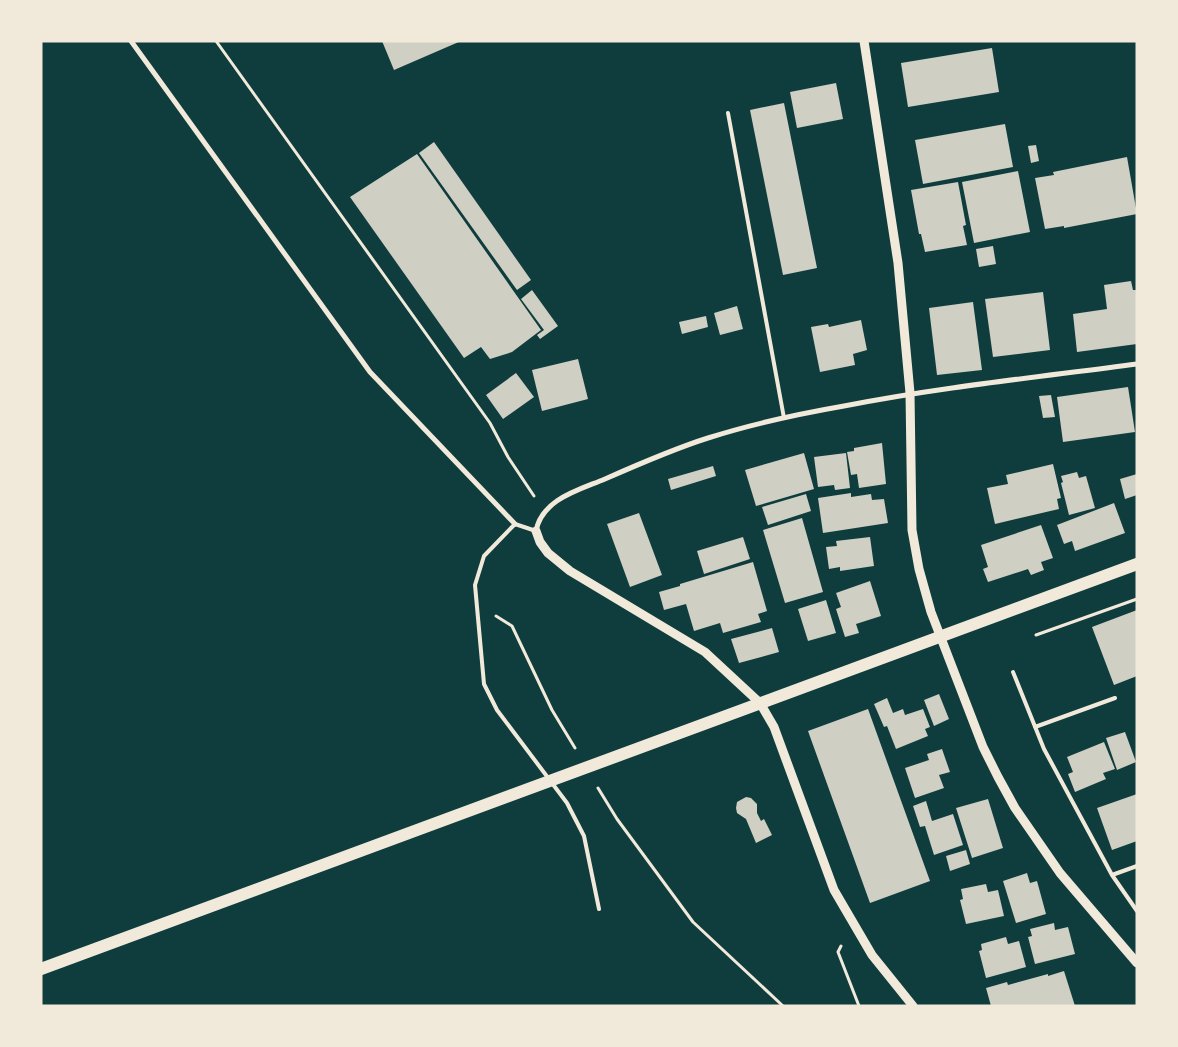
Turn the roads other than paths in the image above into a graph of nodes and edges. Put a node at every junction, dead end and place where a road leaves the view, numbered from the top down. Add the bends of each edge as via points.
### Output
1 (131, 41) edge
2 (864, 41) edge
3 (728, 113) dead end
4 (1137, 364) edge
5 (910, 393) junction
6 (784, 418) junction
7 (515, 524) junction
8 (536, 531) junction
9 (1137, 564) edge
10 (1013, 672) dead end
11 (1114, 698) dead end
12 (760, 703) junction
13 (1035, 727) junction
14 (1137, 866) edge
15 (1112, 875) junction
16 (599, 908) dead end
17 (1137, 911) edge
18 (1137, 963) edge
19 (41, 969) edge
20 (913, 1006) edge

1 - 7 street via 370,372
2 - 5 street via 898,263
3 - 6 lane
4 - 5 street
5 - 6 street
5 - 18 street via 912,530 919,569 930,612 968,710 1015,808 1060,873
6 - 8 street via 708,438 645,461 558,500 544,511
7 - 8 lane
7 - 16 lane via 484,556 475,585 484,684 497,710 567,803 584,836
8 - 12 street via 548,553 570,571 705,652
9 - 12 main road
10 - 13 lane
11 - 13 lane
12 - 19 main road
12 - 20 street via 774,727 834,890 872,955
13 - 15 lane
14 - 15 lane
15 - 17 lane

